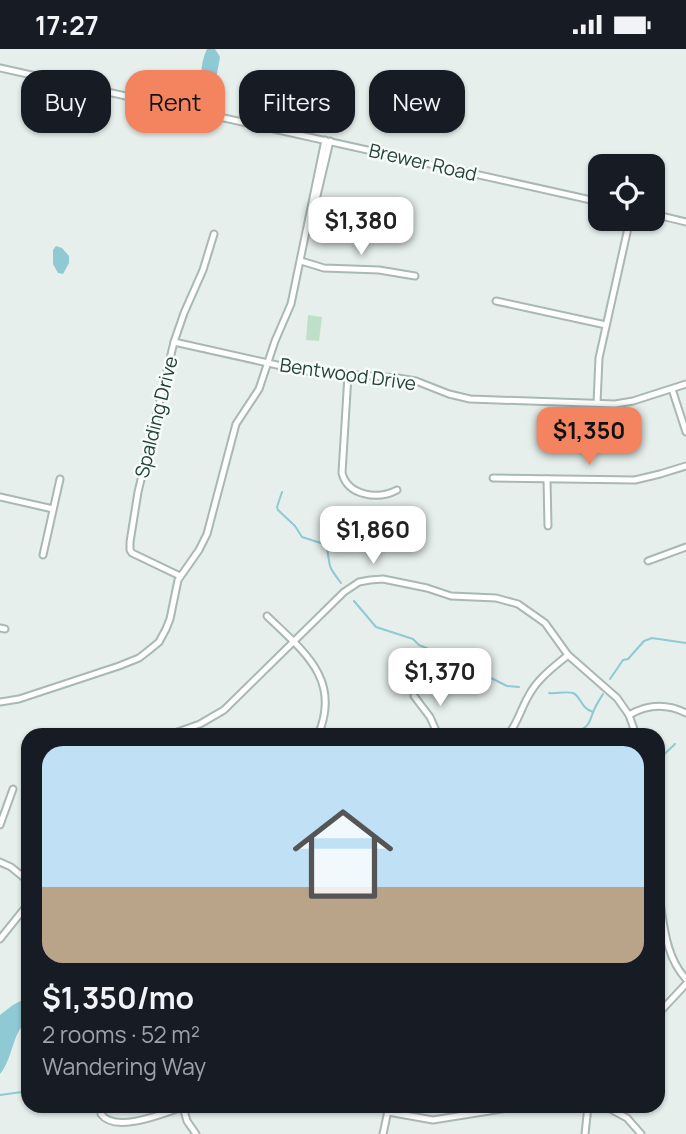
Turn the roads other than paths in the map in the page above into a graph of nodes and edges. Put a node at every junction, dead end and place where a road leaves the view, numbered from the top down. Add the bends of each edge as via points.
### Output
1 (0, 68) edge
2 (327, 141) junction
3 (588, 199) edge
4 (665, 217) edge
5 (686, 222) edge
6 (627, 231) edge
7 (214, 234) dead end
8 (301, 261) junction
9 (415, 276) dead end
10 (496, 300) dead end
11 (606, 325) junction
12 (174, 342) junction
13 (268, 363) junction
14 (348, 375) junction
15 (686, 384) edge
16 (672, 389) junction
17 (597, 403) junction
18 (686, 432) edge
19 (686, 465) edge
20 (493, 478) dead end
21 (61, 479) dead end
22 (547, 479) junction
23 (397, 490) dead end
24 (0, 497) edge
25 (52, 509) junction
26 (548, 526) dead end
27 (686, 547) edge
28 (43, 555) dead end
29 (648, 561) dead end
30 (180, 576) junction
31 (267, 616) dead end
32 (293, 642) junction
33 (568, 655) junction
34 (414, 696) dead end
35 (0, 702) edge
36 (686, 713) edge
37 (629, 715) junction
38 (189, 728) edge
39 (320, 728) edge
40 (435, 728) edge
41 (513, 728) edge
42 (634, 728) edge
43 (13, 789) dead end
44 (0, 825) edge
45 (0, 862) edge
46 (21, 875) edge
47 (21, 913) edge
48 (665, 929) edge
49 (0, 939) edge
50 (686, 981) edge
51 (665, 1006) edge
52 (163, 1113) edge
53 (185, 1113) edge
54 (387, 1113) edge
55 (401, 1113) edge
56 (476, 1113) edge
57 (587, 1113) edge
58 (618, 1113) edge
59 (101, 1114) dead end
60 (195, 1134) edge
61 (383, 1134) edge
62 (584, 1134) edge
63 (641, 1134) edge

1 - 2 street, Brewer Road
2 - 3 street, Brewer Road
2 - 8 street
4 - 5 street
6 - 11 street
7 - 12 street, Spalding Drive
8 - 9 street via 324,268
8 - 13 street via 291,305
10 - 11 street
11 - 17 street via 597,369
12 - 13 street, Bentwood Drive
12 - 30 street, Spalding Drive via 136,499 130,550
13 - 14 street, Bentwood Drive
13 - 30 street via 259,389 234,431 207,534
14 - 17 street, Bentwood Drive via 416,381 470,399
14 - 23 street via 344,480 359,492 385,495
15 - 16 street, Bentwood Drive
16 - 17 street, Bentwood Drive via 633,401
16 - 18 street
19 - 22 street via 635,480
20 - 22 street
21 - 25 street
22 - 26 street
24 - 25 street
25 - 28 street
27 - 29 street
30 - 35 street via 166,629 159,642 139,658
31 - 32 street
32 - 33 street via 349,588 377,579 451,596 518,604 545,623
32 - 38 street via 218,716
32 - 39 street via 314,665 324,690
33 - 37 street via 617,698
33 - 41 street via 535,685
34 - 40 street
36 - 37 street via 657,706
37 - 42 street
43 - 44 street
45 - 46 street
47 - 49 street
48 - 50 street via 669,950
50 - 51 street
52 - 59 street via 126,1124 108,1121
53 - 60 street
54 - 61 street
55 - 56 street via 433,1120
57 - 62 street
58 - 63 street

